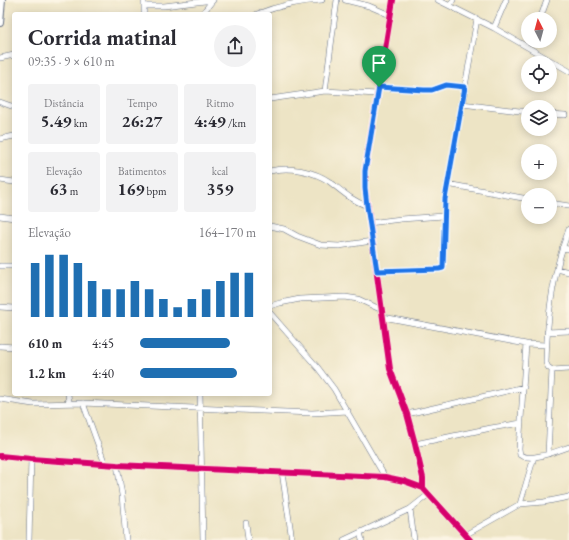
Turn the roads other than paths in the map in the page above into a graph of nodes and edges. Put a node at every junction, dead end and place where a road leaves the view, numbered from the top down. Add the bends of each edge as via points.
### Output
1 (2, 0) edge
2 (144, 0) edge
3 (322, 0) edge
4 (336, 0) edge
5 (345, 0) edge
6 (393, 0) edge
7 (438, 0) edge
8 (453, 0) edge
9 (506, 0) edge
10 (547, 0) edge
11 (144, 6) junction
12 (450, 6) junction
13 (144, 12) edge
14 (204, 12) edge
15 (262, 12) edge
16 (543, 12) edge
17 (390, 15) junction
18 (477, 19) junction
19 (0, 23) edge
20 (494, 28) junction
21 (521, 44) edge
22 (528, 48) edge
23 (12, 55) edge
24 (0, 58) edge
25 (569, 71) edge
26 (379, 87) junction
27 (465, 87) junction
28 (325, 91) junction
29 (377, 94) junction
30 (272, 99) edge
31 (0, 102) edge
32 (462, 104) junction
33 (12, 106) edge
34 (521, 111) edge
35 (557, 114) edge
36 (565, 115) dead end
37 (12, 136) edge
38 (0, 139) edge
39 (272, 171) edge
40 (0, 180) edge
41 (12, 182) edge
42 (447, 184) junction
43 (521, 198) edge
44 (557, 204) edge
45 (367, 206) junction
46 (569, 206) edge
47 (0, 216) edge
48 (444, 216) junction
49 (12, 218) edge
50 (369, 223) junction
51 (272, 226) edge
52 (569, 229) edge
53 (372, 241) junction
54 (562, 248) junction
55 (569, 249) edge
56 (0, 266) edge
57 (12, 266) edge
58 (557, 269) junction
59 (377, 271) junction
60 (569, 272) edge
61 (272, 306) edge
62 (0, 307) edge
63 (12, 308) edge
64 (382, 310) junction
65 (272, 315) edge
66 (383, 317) junction
67 (569, 331) edge
68 (547, 332) junction
69 (526, 344) junction
70 (546, 345) junction
71 (0, 346) edge
72 (12, 347) edge
73 (569, 369) edge
74 (552, 370) junction
75 (524, 387) junction
76 (68, 396) edge
77 (200, 396) edge
78 (0, 400) edge
79 (83, 403) junction
80 (69, 404) junction
81 (200, 408) junction
82 (348, 411) junction
83 (407, 414) junction
84 (521, 423) junction
85 (415, 444) junction
86 (569, 447) edge
87 (548, 454) junction
88 (0, 456) edge
89 (534, 457) junction
90 (31, 459) junction
91 (105, 464) junction
92 (117, 465) junction
93 (201, 468) junction
94 (282, 472) junction
95 (385, 477) junction
96 (423, 488) junction
97 (429, 494) junction
98 (569, 497) edge
99 (520, 504) junction
100 (410, 509) junction
101 (246, 523) dead end
102 (360, 533) junction
103 (464, 535) junction
104 (30, 540) edge
105 (126, 540) edge
106 (203, 540) edge
107 (248, 540) edge
108 (292, 540) edge
109 (344, 540) edge
110 (362, 540) edge
111 (414, 540) edge
112 (470, 540) edge

1 - 19 street
2 - 11 street
3 - 15 street via 279,6
4 - 28 street
5 - 17 street
6 - 17 street
7 - 12 street
8 - 12 street
9 - 20 street
10 - 16 street
11 - 13 street
11 - 14 street via 213,0
12 - 18 street
17 - 26 street
18 - 20 street
18 - 27 street
20 - 21 street
22 - 25 street
23 - 24 street
26 - 27 street via 424,90 446,85
26 - 29 street
27 - 32 street
28 - 29 street
28 - 30 street
29 - 45 street via 365,171
31 - 33 street
32 - 34 street
32 - 42 street
35 - 36 street
37 - 38 street
39 - 45 street via 288,169 318,176
40 - 41 street
42 - 43 street
42 - 48 street
44 - 46 street
45 - 50 street
47 - 49 street
48 - 50 street
48 - 59 street via 443,268
50 - 53 street
51 - 53 street via 322,245 339,246
52 - 54 street
53 - 59 street
54 - 55 street
54 - 58 street
56 - 57 street
58 - 60 street
58 - 68 street
59 - 64 street
61 - 64 street via 300,299 345,297 358,299
62 - 63 street
64 - 66 street
65 - 82 street via 318,368
66 - 69 street
66 - 83 street via 390,370
67 - 68 street
68 - 70 street
69 - 70 street
69 - 75 street
70 - 74 street via 546,365
71 - 72 street
73 - 74 street
74 - 87 street
75 - 83 street
75 - 84 street
76 - 80 street
77 - 81 street
78 - 80 street via 33,404
79 - 80 street
79 - 81 street
79 - 91 street
81 - 82 street via 312,413
81 - 93 street
82 - 95 street
83 - 85 street
84 - 85 street
84 - 89 street via 520,455
85 - 96 street
86 - 87 street
87 - 89 street
88 - 90 street
89 - 99 street
90 - 91 street
90 - 104 street
91 - 92 street
92 - 93 street
92 - 105 street
93 - 94 street
93 - 106 street
94 - 95 street
94 - 108 street
95 - 96 street
96 - 97 street
97 - 100 street
97 - 103 street
98 - 99 street
99 - 103 street
100 - 102 street
100 - 111 street
101 - 107 street
102 - 109 street
102 - 110 street
103 - 112 street

